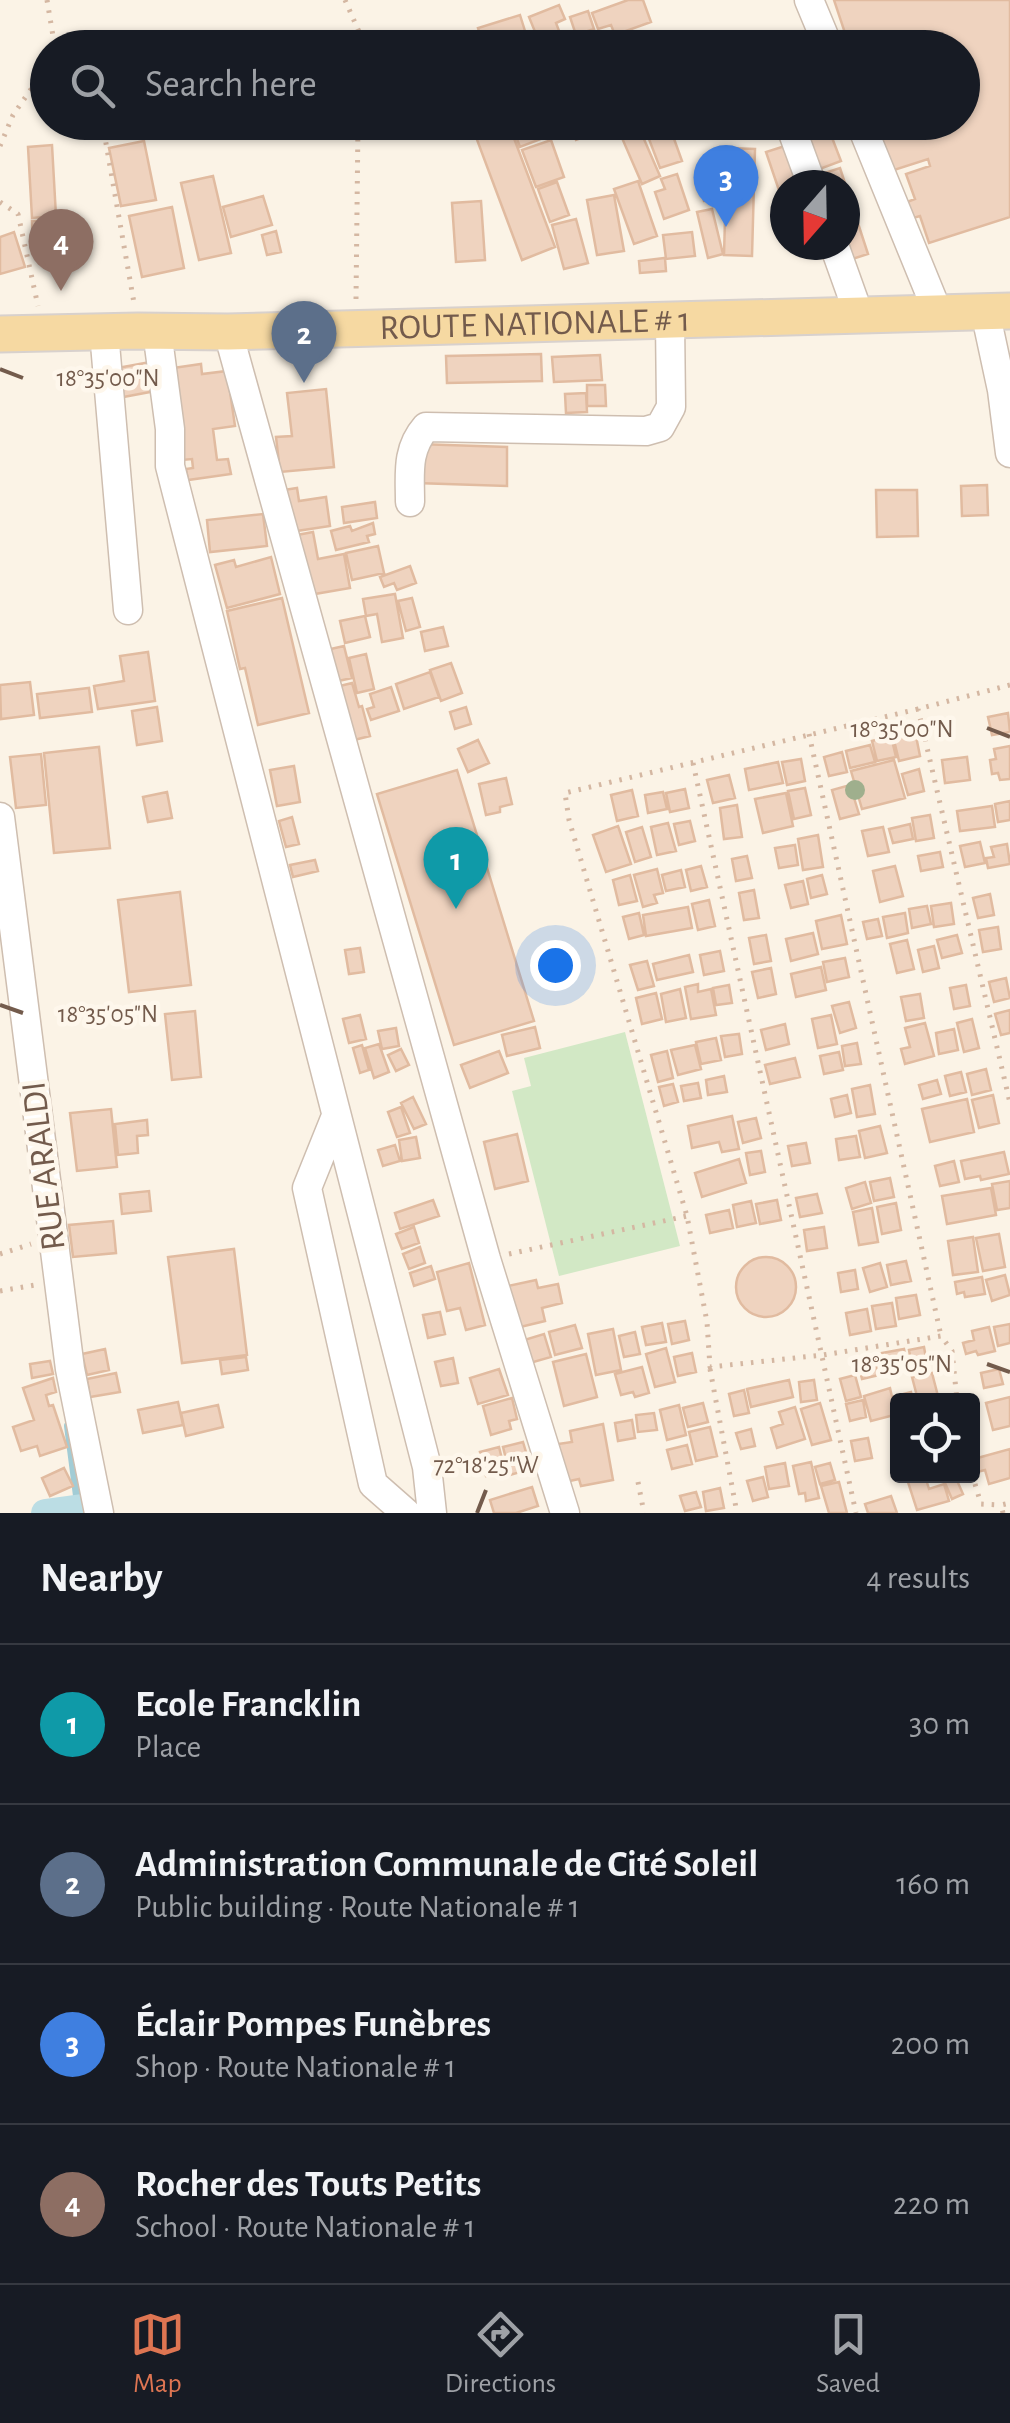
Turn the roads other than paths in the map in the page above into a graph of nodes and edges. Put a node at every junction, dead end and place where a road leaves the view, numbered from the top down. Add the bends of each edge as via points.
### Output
1 (810, 0) edge
2 (822, 30) edge
3 (796, 140) edge
4 (867, 140) edge
5 (807, 170) edge
6 (839, 260) edge
7 (998, 311) edge
8 (938, 314) junction
9 (859, 315) junction
10 (670, 320) junction
11 (133, 331) junction
12 (228, 332) junction
13 (0, 334) edge
14 (1010, 453) edge
15 (410, 502) dead end
16 (128, 610) dead end
17 (0, 816) edge
18 (336, 1116) junction
19 (98, 1513) edge
20 (406, 1513) edge
21 (432, 1513) edge
22 (565, 1513) edge

1 - 2 street
3 - 5 street
4 - 8 street
6 - 9 street
7 - 8 main road, ROUTE NATIONALE # 1
7 - 14 street
8 - 9 main road, ROUTE NATIONALE # 1
9 - 10 main road, ROUTE NATIONALE # 1
10 - 12 main road, ROUTE NATIONALE # 1
10 - 15 street via 671,407 660,427 426,428 410,455
11 - 12 main road, ROUTE NATIONALE # 1
11 - 13 main road, ROUTE NATIONALE # 1
11 - 16 street
11 - 18 street via 170,429 170,466
12 - 22 street via 486,1259
17 - 19 street, RUE ARALDI via 70,1369
18 - 20 street via 307,1188 372,1484
18 - 21 street via 427,1467

